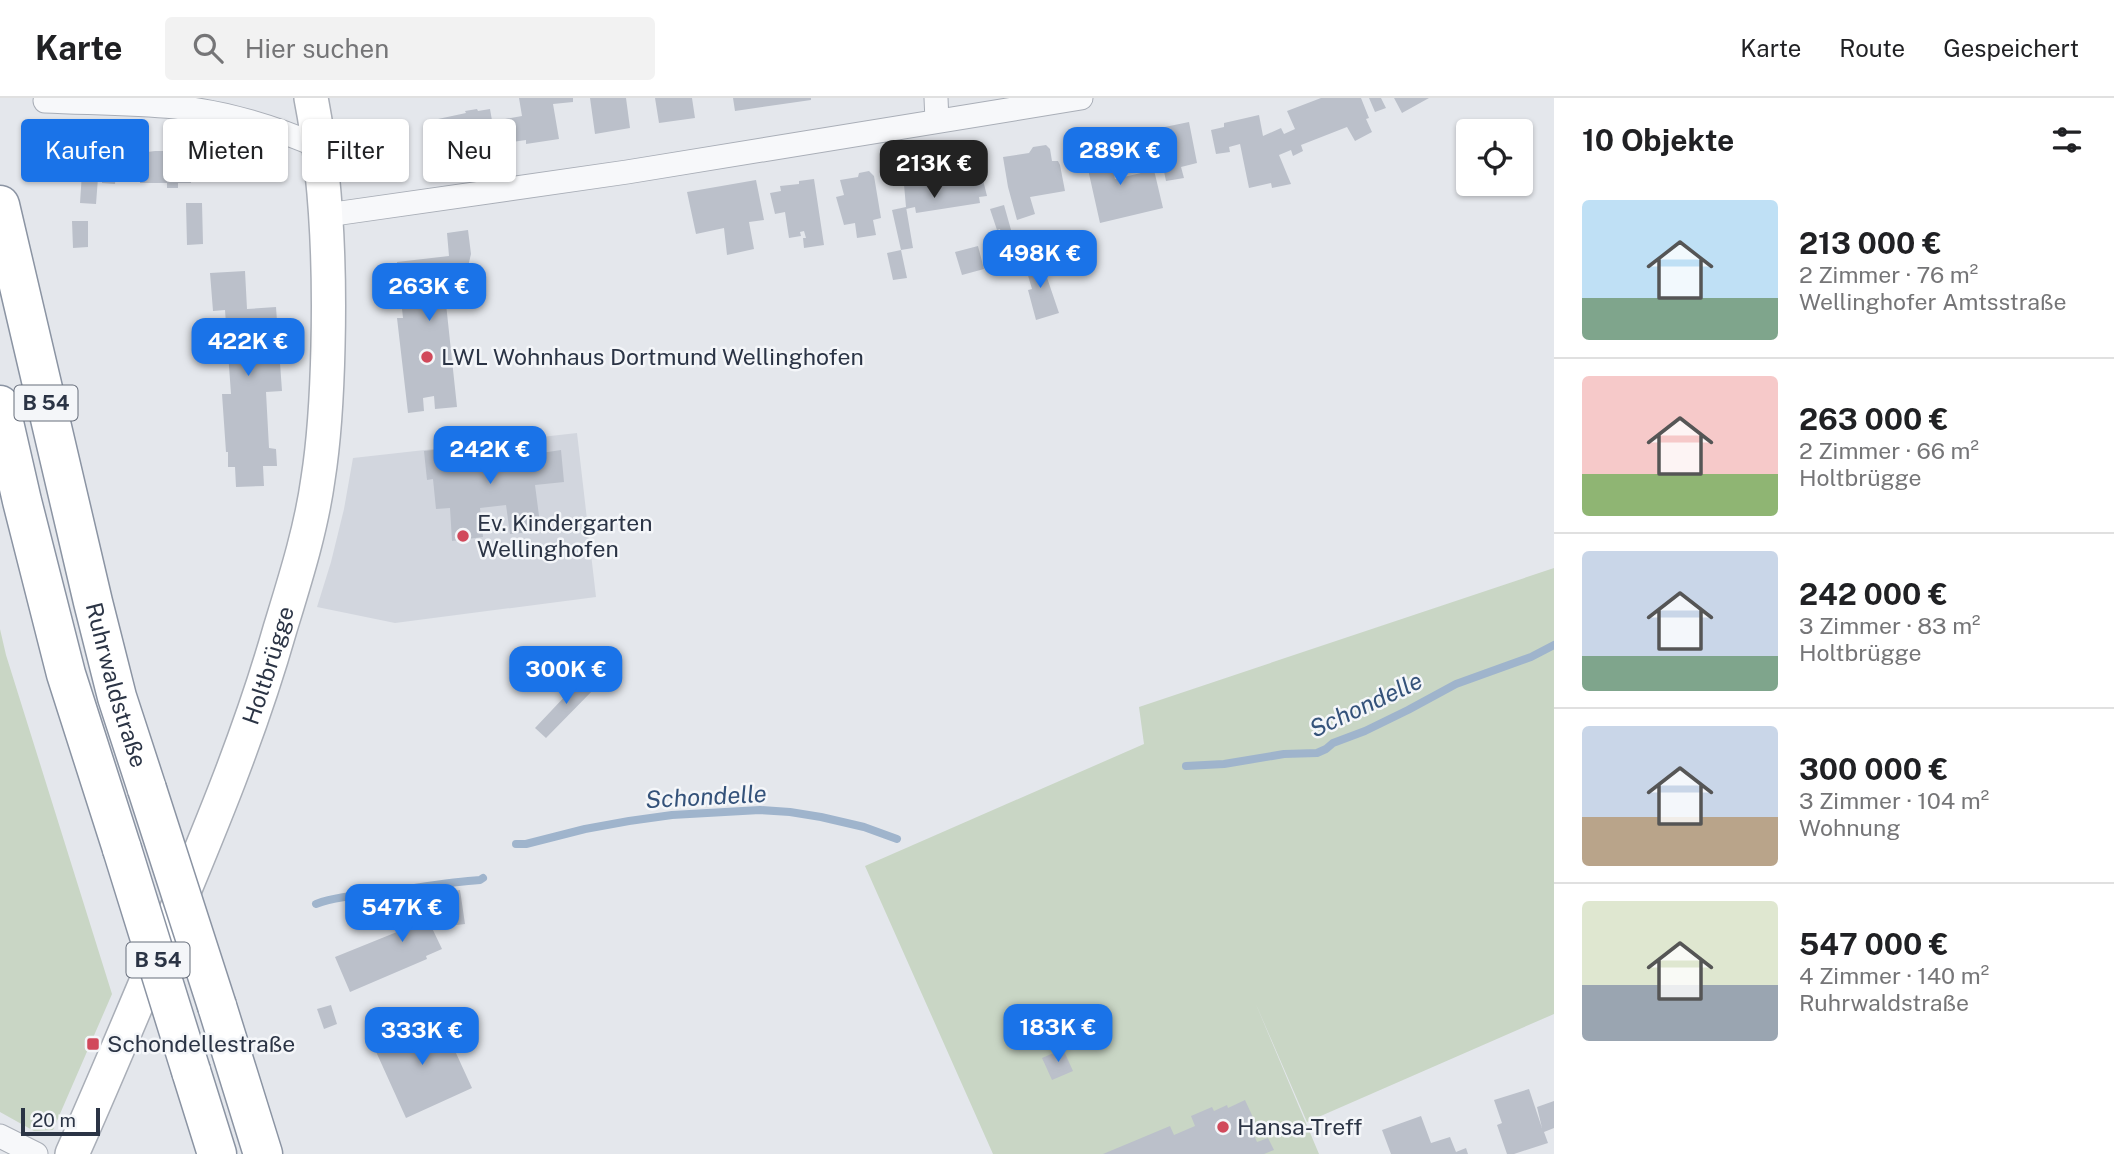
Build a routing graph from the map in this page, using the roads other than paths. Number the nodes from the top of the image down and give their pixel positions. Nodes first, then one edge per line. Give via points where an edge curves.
1 (311, 98) edge
2 (936, 98) edge
3 (1081, 98) edge
4 (45, 101) dead end
5 (315, 119) edge
6 (937, 121) junction
7 (302, 139) edge
8 (324, 182) edge
9 (0, 205) edge
10 (327, 215) junction
11 (0, 405) edge
12 (0, 1136) edge
13 (36, 1154) edge
14 (72, 1154) edge
15 (218, 1154) edge
16 (263, 1154) edge

1 - 5 main road, Holtbrügge
2 - 6 street
3 - 6 street
4 - 7 street via 175,107
6 - 10 street
8 - 10 main road, Holtbrügge
9 - 16 highway, Ruhrwaldstraße / B 54, bridge via 117,697
10 - 14 main road, Holtbrügge via 326,414 303,550 243,748
11 - 15 highway, Ruhrwaldstraße / B 54, bridge via 66,674
12 - 13 street

